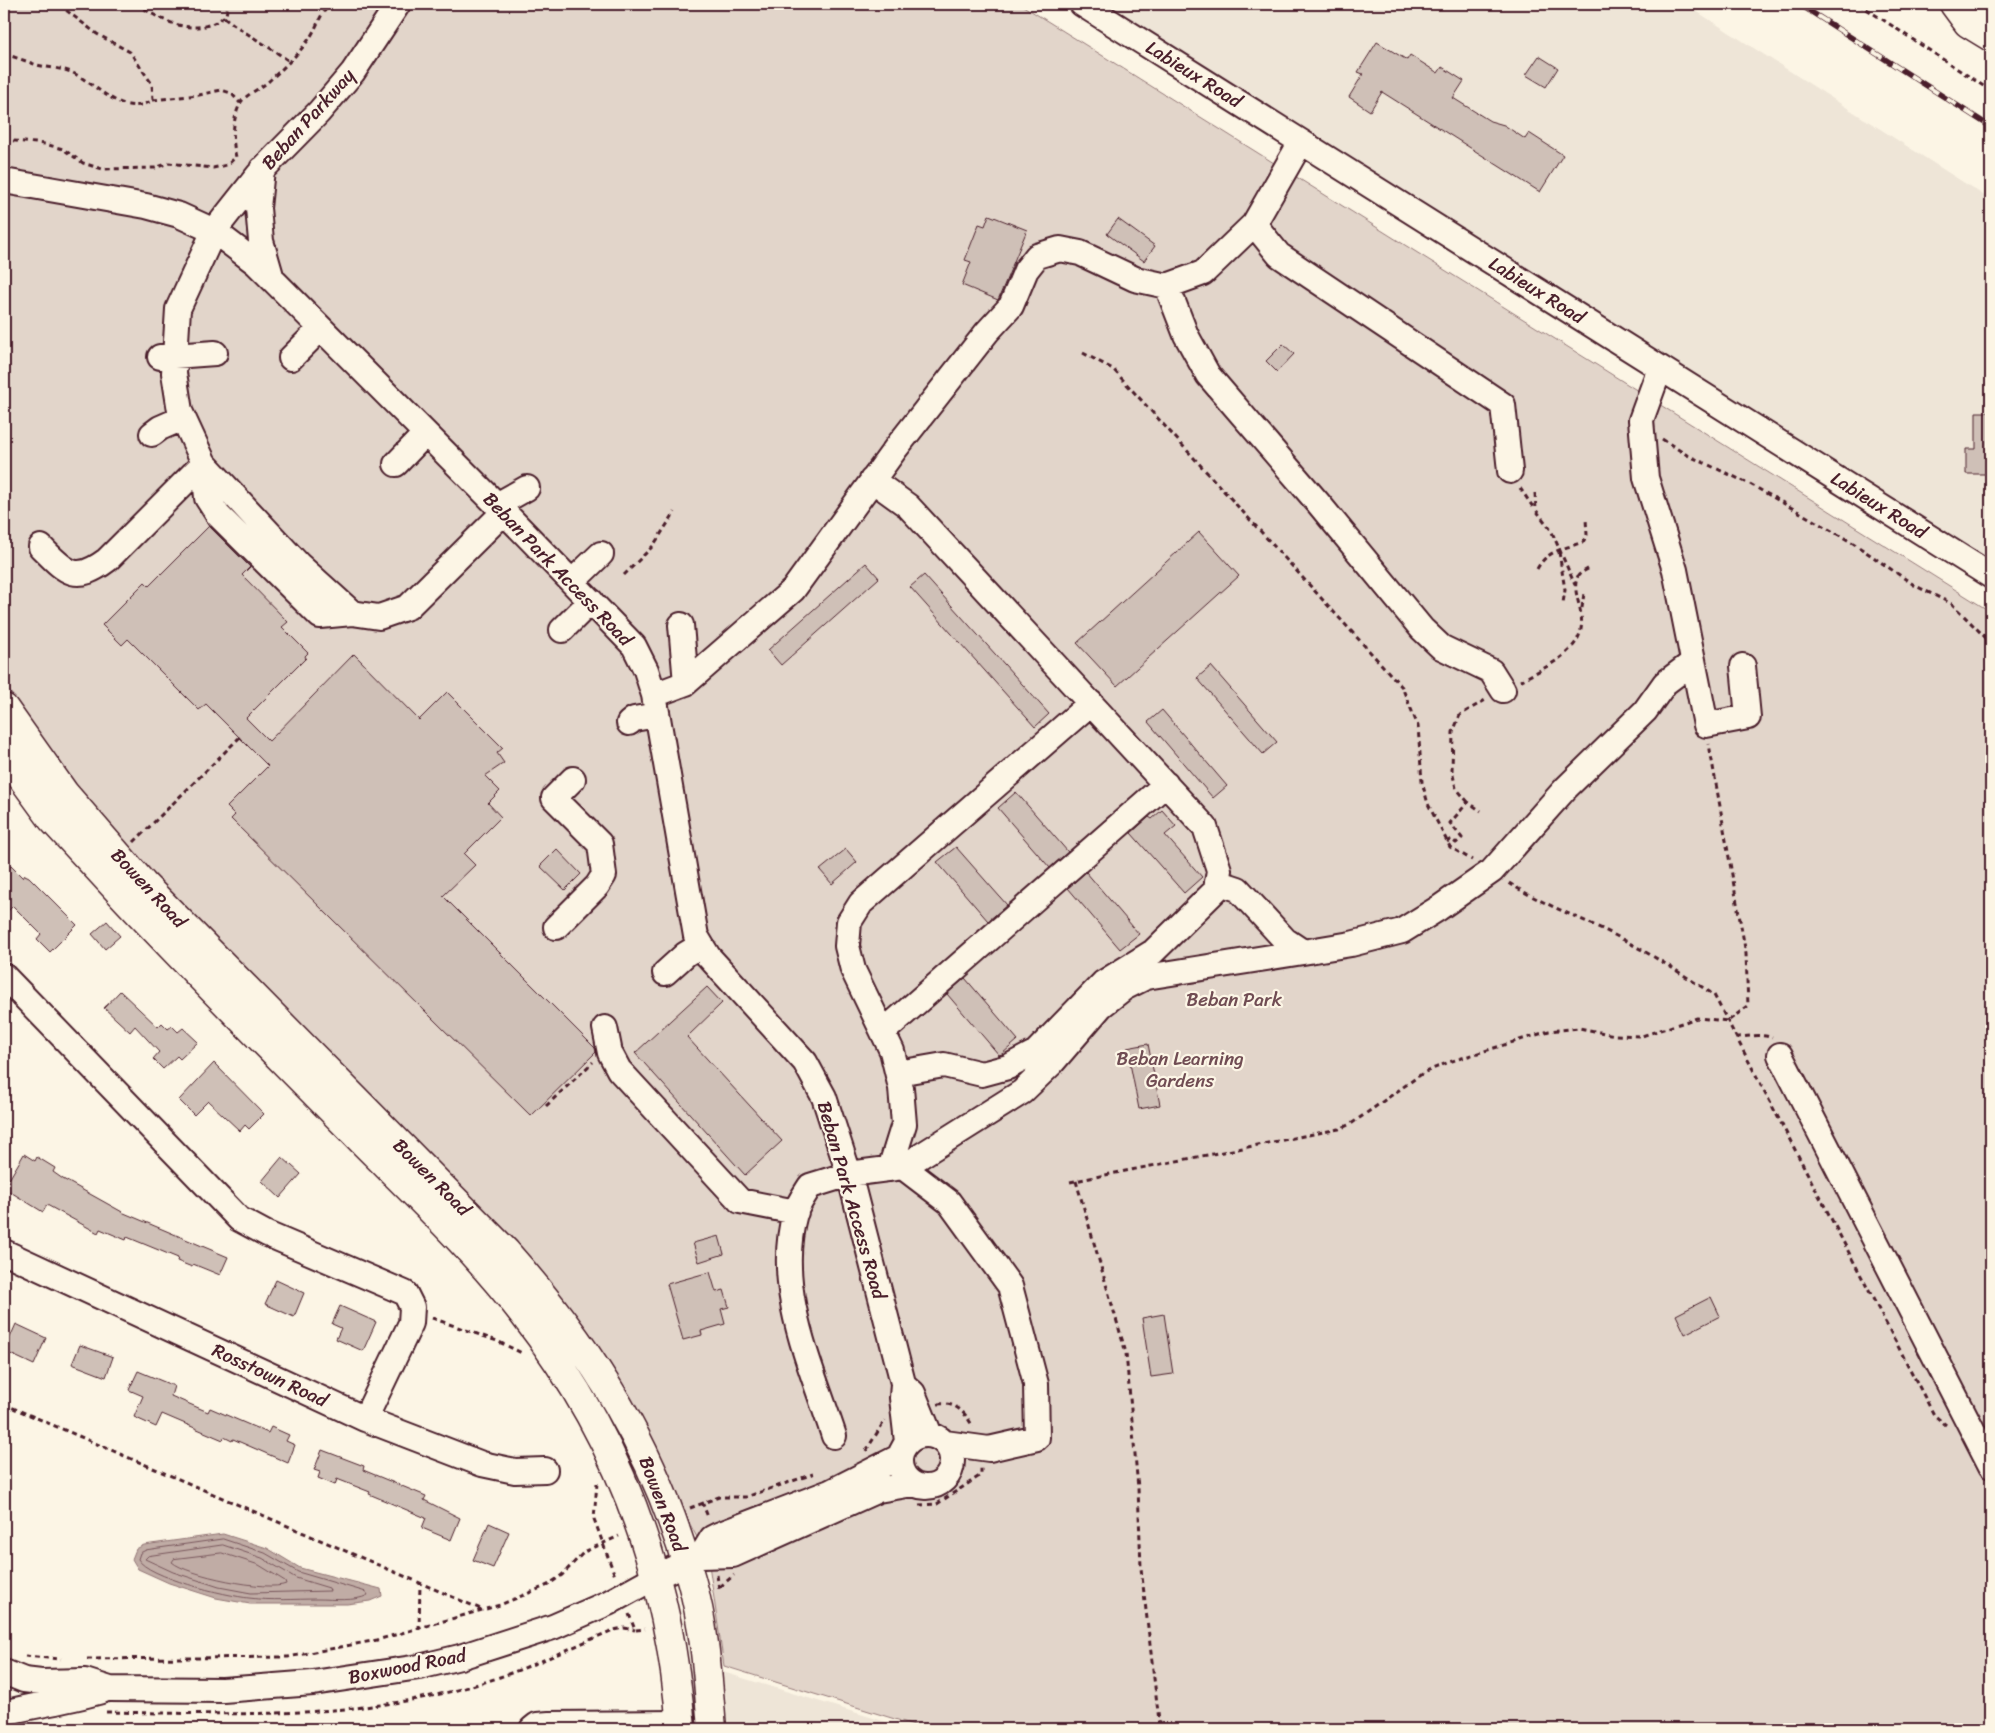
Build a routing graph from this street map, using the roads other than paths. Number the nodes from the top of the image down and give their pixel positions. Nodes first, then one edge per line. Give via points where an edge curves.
1 (398, 4) edge
2 (1082, 4) edge
3 (1954, 4) edge
4 (1980, 4) edge
5 (1991, 9) edge
6 (1991, 37) edge
7 (1301, 142) junction
8 (263, 168) junction
9 (4, 182) edge
10 (1254, 224) junction
11 (214, 231) junction
12 (273, 280) junction
13 (1167, 286) junction
14 (320, 329) junction
15 (215, 353) dead end
16 (167, 356) junction
17 (291, 358) dead end
18 (1660, 368) junction
19 (183, 418) junction
20 (152, 434) dead end
21 (425, 434) junction
22 (204, 463) junction
23 (396, 464) dead end
24 (1510, 471) road end
25 (872, 480) junction
26 (527, 488) dead end
27 (504, 512) junction
28 (41, 547) dead end
29 (601, 554) dead end
30 (1991, 576) edge
31 (572, 582) junction
32 (591, 601) junction
33 (681, 625) dead end
34 (562, 630) dead end
35 (1693, 662) junction
36 (1744, 666) dead end
37 (686, 683) junction
38 (1503, 690) dead end
39 (1091, 703) junction
40 (656, 705) junction
41 (4, 708) edge
42 (629, 723) dead end
43 (4, 753) edge
44 (573, 779) dead end
45 (1166, 784) junction
46 (1217, 882) junction
47 (556, 927) dead end
48 (701, 945) junction
49 (1303, 952) junction
50 (665, 973) dead end
51 (4, 976) edge
52 (605, 1028) dead end
53 (883, 1032) junction
54 (1780, 1055) road end
55 (898, 1073) junction
56 (897, 1168) junction
57 (849, 1174) junction
58 (796, 1212) junction
59 (4, 1252) edge
60 (903, 1383) junction
61 (365, 1419) junction
62 (834, 1436) dead end
63 (937, 1439) junction
64 (982, 1440) junction
65 (903, 1450) junction
66 (1991, 1466) edge
67 (545, 1470) dead end
68 (948, 1475) junction
69 (913, 1484) junction
70 (693, 1559) junction
71 (657, 1576) junction
72 (4, 1672) edge
73 (110, 1689) junction
74 (4, 1713) edge
75 (681, 1726) edge
76 (532, 1729) edge
77 (712, 1729) edge

1 - 8 street, Beban Parkway via 353,72 319,112
2 - 7 street, Labieux Road
3 - 6 main road via 1968,23
4 - 5 main road
7 - 10 street
7 - 18 street, Labieux Road
8 - 11 street, Beban Parkway
8 - 12 street via 258,208 261,241
9 - 11 street, Beban Park Access Road via 146,206 180,215
10 - 13 street via 1203,273
10 - 24 street via 1279,255 1503,405
11 - 12 street, Beban Park Access Road
11 - 16 street, Beban Parkway via 178,310
12 - 14 street, Beban Park Access Road
13 - 25 street via 1135,279 1080,253 1060,249 1037,256 1026,270 1011,306 987,332
13 - 38 street via 1186,335 1208,375 1422,628 1441,647 1491,671
14 - 17 street
14 - 21 street, Beban Park Access Road
15 - 16 street
16 - 19 street, Beban Parkway via 174,373
18 - 30 street, Labieux Road
18 - 35 street via 1641,420 1646,478 1675,570
19 - 20 street
19 - 22 street, Beban Parkway
21 - 23 street
21 - 27 street, Beban Park Access Road
22 - 27 street via 207,498 218,515 320,616 352,613 379,618 408,607
22 - 28 street via 91,572 78,574 68,571
25 - 37 street via 793,590
25 - 39 street via 908,506
26 - 27 street via 504,501
27 - 31 street, Beban Park Access Road
29 - 31 street
31 - 32 street, Beban Park Access Road
32 - 34 street
32 - 40 street, Beban Park Access Road via 634,646 646,670
33 - 37 street
35 - 36 street via 1706,725 1748,717
35 - 49 street via 1665,682 1645,711 1566,788 1492,871 1402,931
37 - 40 street
39 - 45 street
39 - 53 street via 861,903 849,922 847,946 853,970
40 - 42 street
40 - 48 street, Beban Park Access Road via 696,936
41 - 70 main road, Bowen Road via 65,794 143,884 506,1252 543,1294 610,1388
43 - 71 main road, Bowen Road via 52,819 131,906 434,1214 522,1311 601,1434 632,1503
44 - 47 street via 554,798 600,844 604,875
45 - 46 street via 1205,827 1220,870
45 - 53 street
46 - 49 street via 1238,889 1284,940
46 - 55 street via 1216,890 1202,906 1153,952 1103,983 1036,1052 1008,1067 982,1074 944,1065
48 - 50 street
48 - 57 street, Beban Park Access Road via 805,1062 824,1097
49 - 56 street via 1146,977 1124,988 1101,1006 1022,1092
51 - 61 street via 239,1219 266,1234 405,1293 412,1307 411,1323
52 - 58 street via 610,1053 619,1070 740,1201
53 - 55 street
54 - 66 street
55 - 56 street via 904,1124
56 - 57 street
56 - 64 street via 949,1202 1010,1286 1036,1384 1037,1438
57 - 58 street via 810,1186
57 - 60 street, Beban Park Access Road
58 - 62 street via 789,1249 793,1310
59 - 61 street, Rosstown Road
60 - 63 street, Beban Park Access Road via 913,1393
60 - 65 street, Beban Park Access Road
61 - 67 street, Rosstown Road via 482,1464 515,1471
63 - 64 street
63 - 65 street via 922,1435
63 - 68 street via 952,1457
64 - 68 street via 980,1459
65 - 69 street via 903,1475
65 - 70 street via 830,1492 718,1534
68 - 69 street via 934,1486 926,1488
69 - 70 street via 878,1490 733,1556
70 - 71 street, Boxwood Road
70 - 77 main road, Bowen Road via 692,1580 702,1632
71 - 73 street, Boxwood Road via 554,1627 460,1658 419,1667 314,1683 241,1688
71 - 75 main road, Bowen Road via 675,1661
72 - 73 street, Boxwood Road via 24,1680 85,1682
73 - 74 street, Boxwood Road
75 - 76 street via 549,1724

